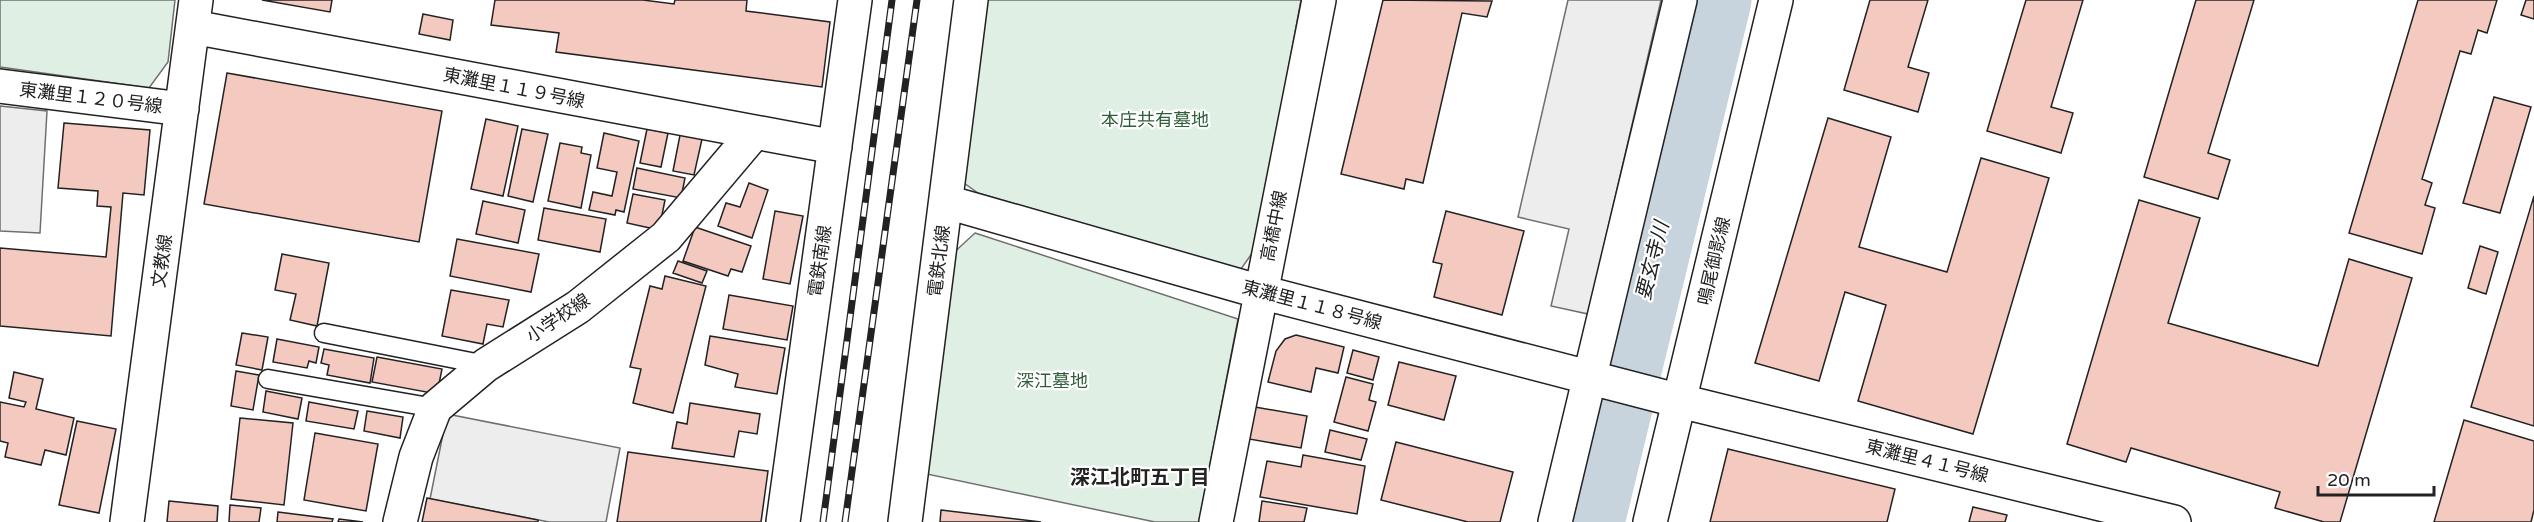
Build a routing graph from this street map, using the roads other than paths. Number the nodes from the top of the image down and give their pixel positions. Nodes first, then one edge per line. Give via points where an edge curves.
1 (855, 0) edge
2 (971, 0) edge
3 (1319, 0) edge
4 (1680, 0) edge
5 (1776, 0) edge
6 (194, 14) edge
7 (0, 86) edge
8 (182, 109) junction
9 (754, 133) junction
10 (835, 147) junction
11 (946, 202) junction
12 (1261, 292) junction
13 (324, 333) dead end
14 (486, 365) junction
15 (268, 379) dead end
16 (1595, 379) junction
17 (1680, 401) junction
18 (435, 408) junction
19 (127, 522) edge
20 (400, 522) edge
21 (783, 522) edge
22 (905, 522) edge
23 (1216, 522) edge
24 (1554, 522) edge
25 (1650, 522) edge
26 (2174, 522) edge

1 - 10 street, 電鉄南線
2 - 11 street, 電鉄北線
3 - 12 street, 高橋中線
4 - 16 street
5 - 17 street, 鳴尾御影線
6 - 8 street, 文教線
6 - 9 street, 東灘里１１９号線
7 - 8 street, 東灘里１２０号線
8 - 19 street, 文教線
9 - 10 street, 東灘里１１９号線
9 - 14 street, 小学校線 via 666,237 578,307
10 - 21 street, 電鉄南線
11 - 12 street, 東灘里１１８号線
11 - 22 street, 電鉄北線
12 - 16 street, 東灘里１１８号線
12 - 23 street, 高橋中線
13 - 14 lane
14 - 18 street, 小学校線
15 - 18 lane
16 - 17 street, 東灘里１１８号線
16 - 24 street
17 - 25 street, 鳴尾御影線
17 - 26 street, 東灘里４１号線
18 - 20 street, 小学校線 via 416,457

